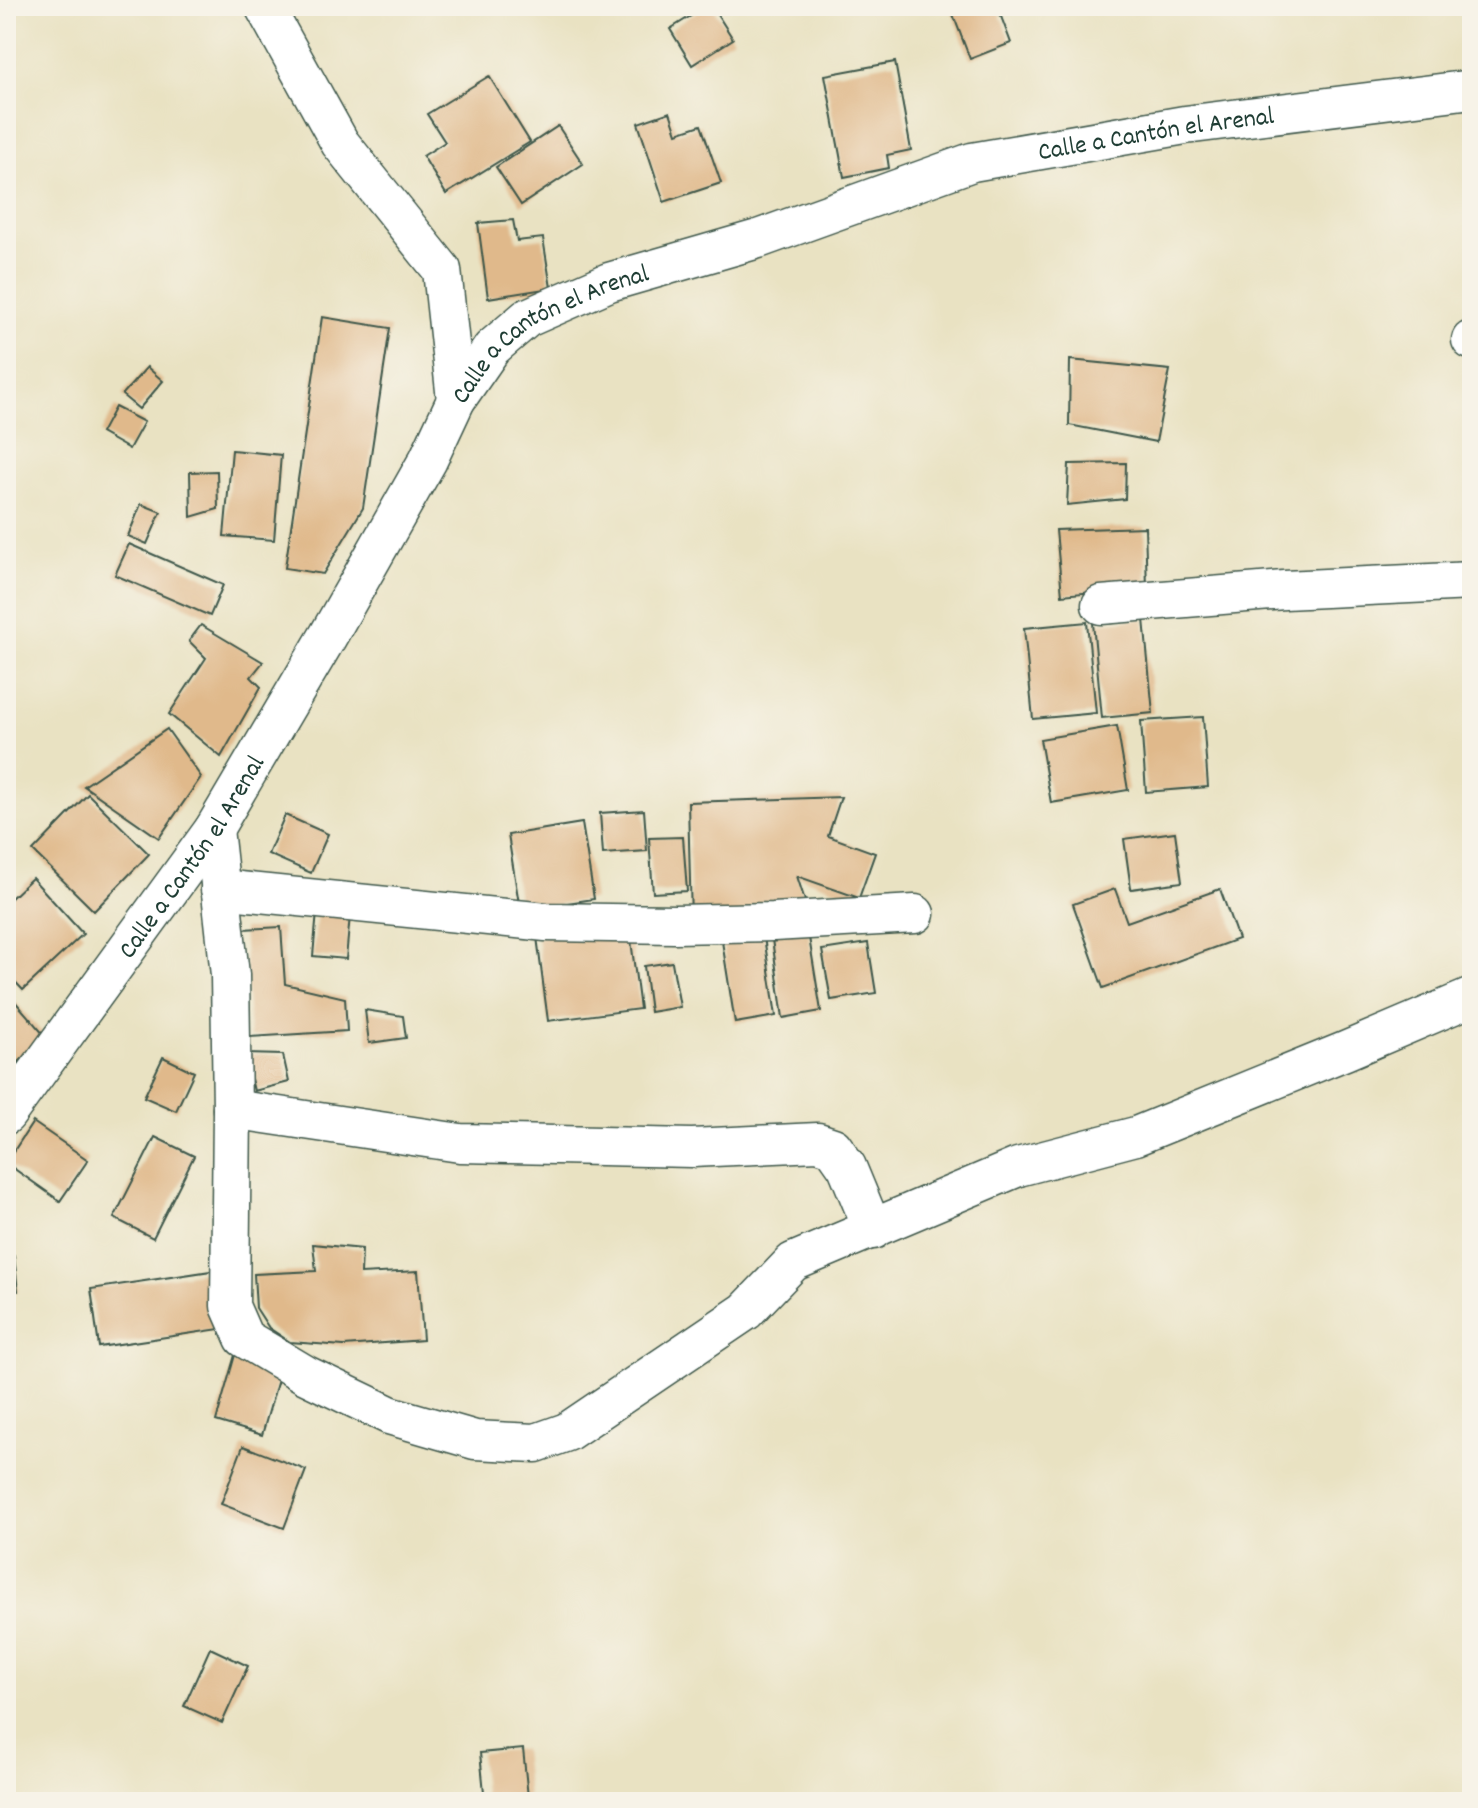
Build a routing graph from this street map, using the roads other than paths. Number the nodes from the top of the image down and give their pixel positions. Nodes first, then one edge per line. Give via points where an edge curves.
1 (264, 6) edge
2 (1472, 89) edge
3 (456, 400) junction
4 (1472, 581) edge
5 (1101, 605) dead end
6 (214, 829) junction
7 (220, 889) junction
8 (915, 914) dead end
9 (1472, 997) edge
10 (232, 1109) junction
11 (6, 1115) edge
12 (873, 1230) junction

1 - 3 street via 340,143 442,270
2 - 3 street, Calle a Cantón el Arenal via 1185,125 972,162 758,239 609,282 527,318 492,348
3 - 6 street, Calle a Cantón el Arenal via 421,474
4 - 5 street
6 - 7 street
6 - 11 street, Calle a Cantón el Arenal
7 - 8 street via 546,922 773,922
7 - 10 street via 230,975
9 - 12 street via 1136,1136 1018,1167
10 - 12 street via 460,1143 692,1148 818,1142 833,1147 847,1167
10 - 12 street via 230,1306 244,1338 389,1415 475,1440 536,1443 567,1432 746,1311 793,1262

